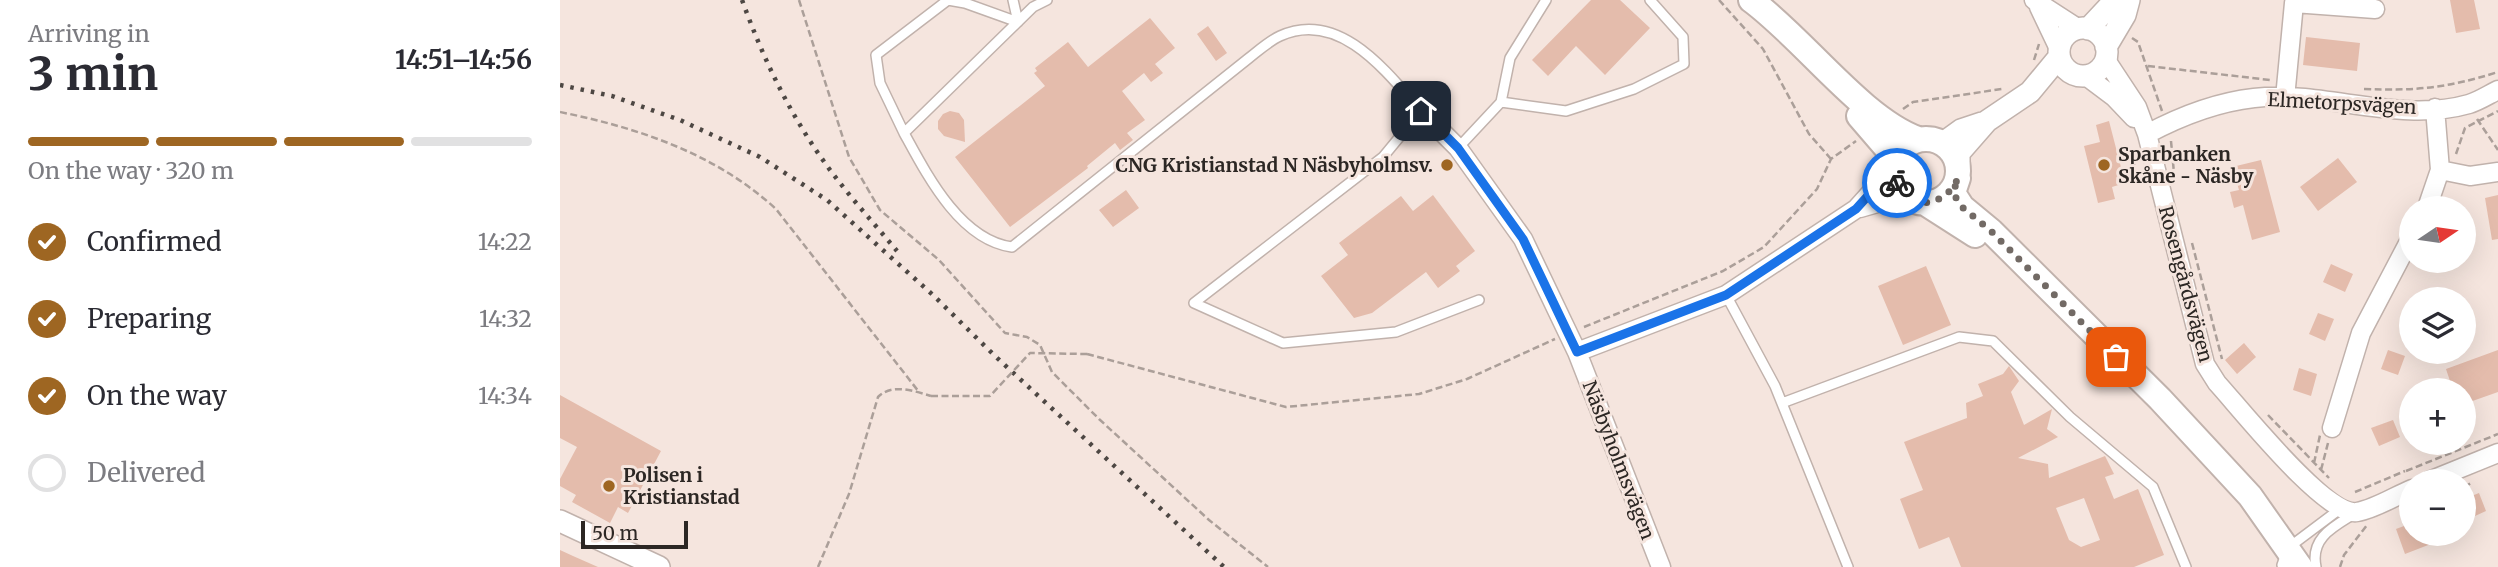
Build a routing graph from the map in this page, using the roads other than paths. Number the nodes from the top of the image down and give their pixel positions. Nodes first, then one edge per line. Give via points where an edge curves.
1 (1013, 0) edge
2 (1047, 0) edge
3 (1546, 0) edge
4 (1650, 0) edge
5 (1748, 0) edge
6 (2115, 0) edge
7 (2129, 0) edge
8 (2035, 2) edge
9 (2375, 9) dead end
10 (1018, 22) junction
11 (2083, 29) junction
12 (2057, 46) junction
13 (2106, 53) junction
14 (2082, 76) junction
15 (2020, 89) junction
16 (2286, 90) junction
17 (2498, 90) edge
18 (1501, 102) junction
19 (2435, 108) junction
20 (1421, 111) junction
21 (1987, 121) junction
22 (904, 133) junction
23 (2147, 134) junction
24 (1930, 141) junction
25 (1458, 148) junction
26 (1895, 163) junction
27 (2445, 172) junction
28 (2498, 172) edge
29 (1958, 174) junction
30 (2433, 196) edge
31 (1915, 199) junction
32 (1856, 209) junction
33 (2399, 261) edge
34 (1726, 295) junction
35 (1479, 300) dead end
36 (1577, 352) junction
37 (2116, 357) junction
38 (1782, 403) junction
39 (2332, 428) road end
40 (2498, 453) edge
41 (2459, 469) edge
42 (2399, 493) edge
43 (2351, 507) junction
44 (560, 521) edge
45 (2288, 562) edge
46 (659, 567) edge
47 (1661, 567) edge
48 (1848, 567) edge
49 (2186, 567) edge
50 (2316, 567) edge

1 - 10 lane
2 - 10 lane
3 - 18 lane via 1510,58
4 - 18 lane via 1682,37 1684,64 1634,89 1566,111
5 - 24 main road via 1772,15 1898,132
5 - 26 main road via 1868,126
6 - 11 street
7 - 13 street
8 - 11 street
8 - 12 street
9 - 16 street via 2294,3
10 - 22 lane
10 - 22 lane via 948,0 876,55 880,83
11 - 12 street
11 - 13 street via 2100,35
12 - 14 street via 2069,72
12 - 15 street
13 - 14 street via 2098,71
13 - 23 street, Rosengårdsvägen
14 - 15 street
14 - 23 street, Rosengårdsvägen via 2114,97
15 - 21 street
16 - 19 street, Elmetorpsvägen via 2398,108
16 - 23 street, Elmetorpsvägen via 2225,104
17 - 19 street, Elmetorpsvägen via 2468,104
18 - 25 lane
19 - 27 street
20 - 22 lane via 1391,76 1347,38 1314,27 1279,36 1012,247 993,244 973,230 923,167
20 - 25 street, Näsbyholmsvägen
20 - 35 lane via 1383,157 1194,303 1283,343 1396,332
21 - 24 street
21 - 29 street via 1959,153
23 - 43 street, Rosengårdsvägen via 2205,364 2316,492
24 - 26 main road via 1901,150
24 - 29 main road via 1956,159
25 - 36 street, Näsbyholmsvägen via 1523,239
26 - 31 main road via 1894,177
26 - 32 street
27 - 28 street via 2470,176
27 - 30 street
29 - 31 main road via 1946,197
29 - 37 main road via 1953,193 1962,207
31 - 32 street
31 - 37 main road via 1971,231 2042,298
32 - 34 street
33 - 39 street via 2361,333
34 - 36 street
34 - 38 lane
36 - 47 street, Näsbyholmsvägen
37 - 45 main road via 2207,450
38 - 48 lane
38 - 49 lane via 1959,337 1993,341 2070,417 2153,487
40 - 41 street
42 - 43 street
43 - 45 lane
43 - 50 lane via 2319,540
44 - 46 street

